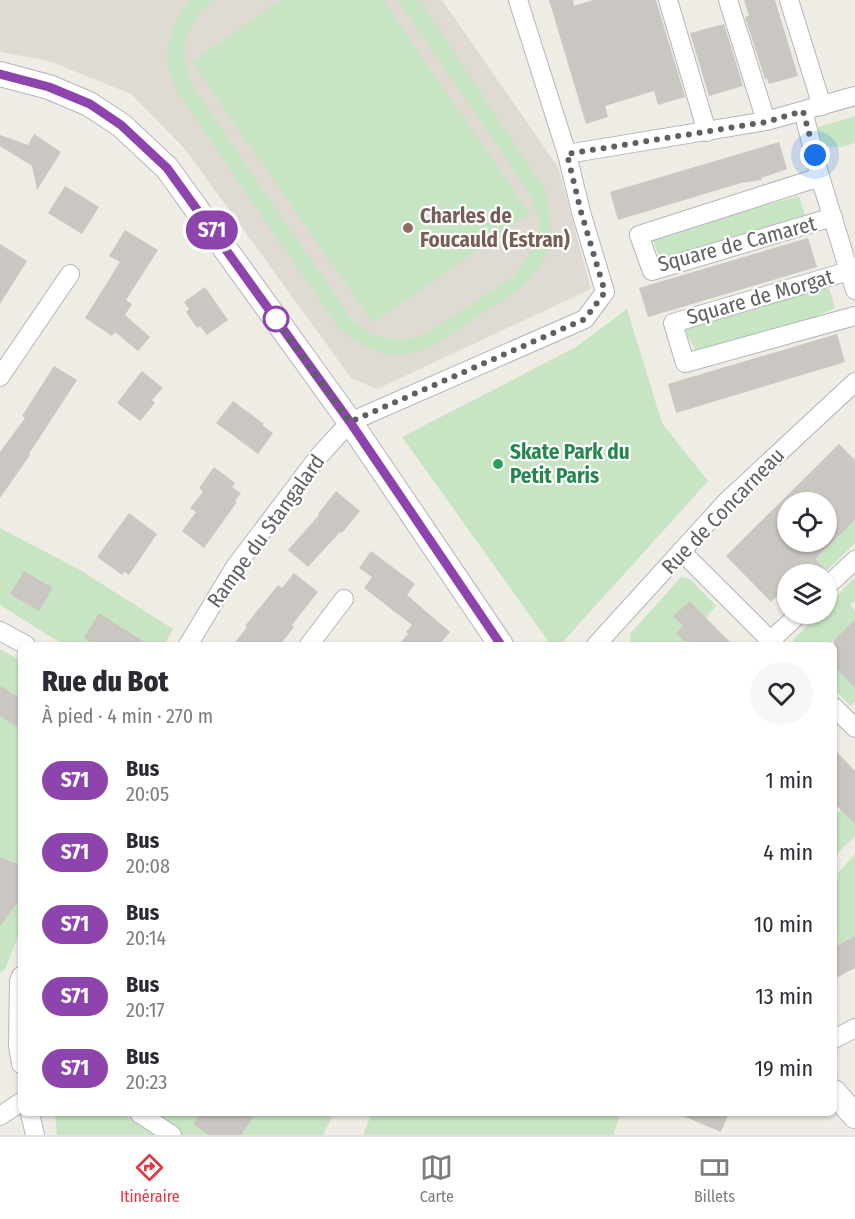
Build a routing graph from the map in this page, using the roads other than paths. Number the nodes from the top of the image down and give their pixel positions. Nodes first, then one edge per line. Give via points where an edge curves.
1 (518, 0) edge
2 (668, 0) edge
3 (728, 0) edge
4 (789, 0) edge
5 (0, 74) edge
6 (855, 96) edge
7 (822, 106) junction
8 (803, 111) junction
9 (766, 122) junction
10 (707, 132) junction
11 (567, 154) junction
12 (820, 177) junction
13 (833, 217) junction
14 (849, 271) junction
15 (70, 274) dead end
16 (855, 290) edge
17 (855, 316) edge
18 (0, 377) edge
19 (855, 382) edge
20 (350, 422) junction
21 (681, 551) junction
22 (855, 560) edge
23 (837, 577) edge
24 (344, 599) dead end
25 (790, 624) edge
26 (0, 631) edge
27 (20, 642) edge
28 (190, 642) edge
29 (311, 642) edge
30 (499, 642) edge
31 (605, 642) edge
32 (772, 642) edge
33 (774, 642) edge
34 (837, 709) edge
35 (855, 728) edge
36 (855, 1028) edge
37 (837, 1037) edge
38 (837, 1095) edge
39 (18, 1104) edge
40 (0, 1116) edge
41 (31, 1116) edge
42 (144, 1116) edge
43 (855, 1116) edge
44 (35, 1135) edge
45 (172, 1135) edge

1 - 11 street
2 - 10 street
3 - 9 street
4 - 7 street
5 - 20 street via 49,87 90,104 121,125 167,168
6 - 7 street
7 - 8 street
8 - 9 street
8 - 12 street
9 - 10 street
10 - 11 street
11 - 20 street via 605,292 585,319
12 - 13 street
12 - 13 street, Square de Camaret via 639,235 651,272
13 - 14 street
14 - 16 street
14 - 17 street, Square de Morgat via 673,323 685,363
15 - 18 street
19 - 21 street, Rue de Concarneau via 726,502
20 - 28 street, Rampe du Stangalard via 318,456 235,567
20 - 30 street
21 - 31 street, Rue de Concarneau
21 - 32 street
22 - 23 street
24 - 29 street
25 - 33 street
26 - 27 street
34 - 35 street
36 - 37 street
38 - 43 street
39 - 40 street
41 - 44 street
42 - 45 street

